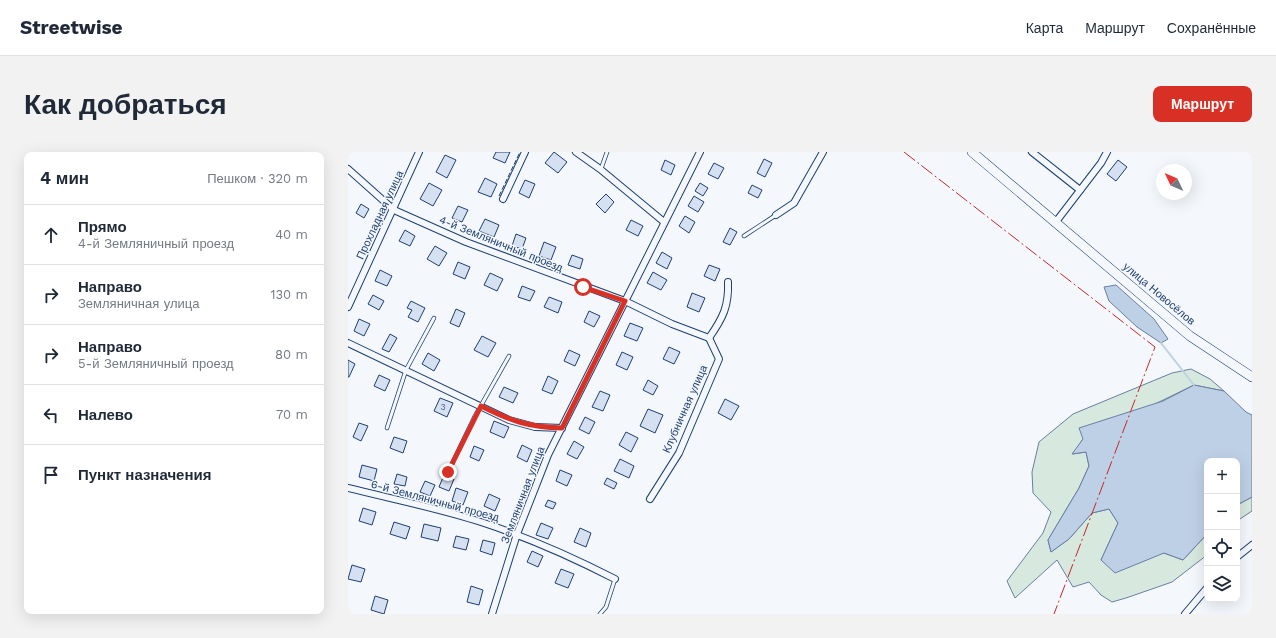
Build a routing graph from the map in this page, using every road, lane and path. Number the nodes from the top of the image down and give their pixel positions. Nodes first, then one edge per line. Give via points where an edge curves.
1 (419, 152) edge
2 (525, 152) edge
3 (576, 152) edge
4 (607, 152) edge
5 (700, 152) edge
6 (823, 152) edge
7 (972, 152) edge
8 (1032, 152) edge
9 (1106, 152) edge
10 (600, 169) junction
11 (348, 170) edge
12 (1080, 190) junction
13 (503, 199) dead end
14 (394, 210) junction
15 (776, 215) joint
16 (664, 222) junction
17 (1055, 223) junction
18 (744, 236) dead end
19 (728, 282) dead end
20 (625, 301) junction
21 (348, 307) edge
22 (434, 318) dead end
23 (709, 338) junction
24 (348, 343) edge
25 (509, 356) dead end
26 (406, 370) junction
27 (1252, 377) edge
28 (481, 406) junction
29 (387, 428) dead end
30 (562, 428) junction
31 (448, 472) dead end
32 (348, 488) edge
33 (650, 499) dead end
34 (517, 534) junction
35 (1252, 545) edge
36 (1240, 555) edge
37 (615, 579) joint
38 (1204, 591) edge
39 (492, 614) edge
40 (600, 614) edge
41 (1184, 614) edge

1 - 14 street, Прохладная улица
2 - 13 street
3 - 10 street
4 - 10 lane
5 - 16 street, Земляничная улица
6 - 15 street via 794,202
7 - 17 street, улица Новосёлов
8 - 12 street
9 - 12 street via 1101,163
10 - 16 street
11 - 14 street, 4-й Земляничный проезд
12 - 17 street
14 - 20 street, 4-й Земляничный проезд via 491,252
14 - 21 street, Прохладная улица
15 - 18 lane
16 - 20 street, Земляничная улица
17 - 27 street, улица Новосёлов via 1190,336
19 - 23 street via 729,299 720,321
20 - 23 street, 4-й Земляничный проезд via 672,324
20 - 30 street, Земляничная улица
22 - 26 lane
23 - 33 street, Клубничная улица via 719,359 679,453
24 - 26 street
25 - 28 lane
26 - 28 street
26 - 29 lane
28 - 30 street via 509,420 535,427
28 - 31 lane
30 - 34 street, Земляничная улица via 548,455
32 - 34 street, 6-й Земляничный проезд
34 - 37 street, 6-й Земляничный проезд
34 - 39 street, Земляничная улица
35 - 36 street
37 - 40 lane via 606,606
38 - 41 street

